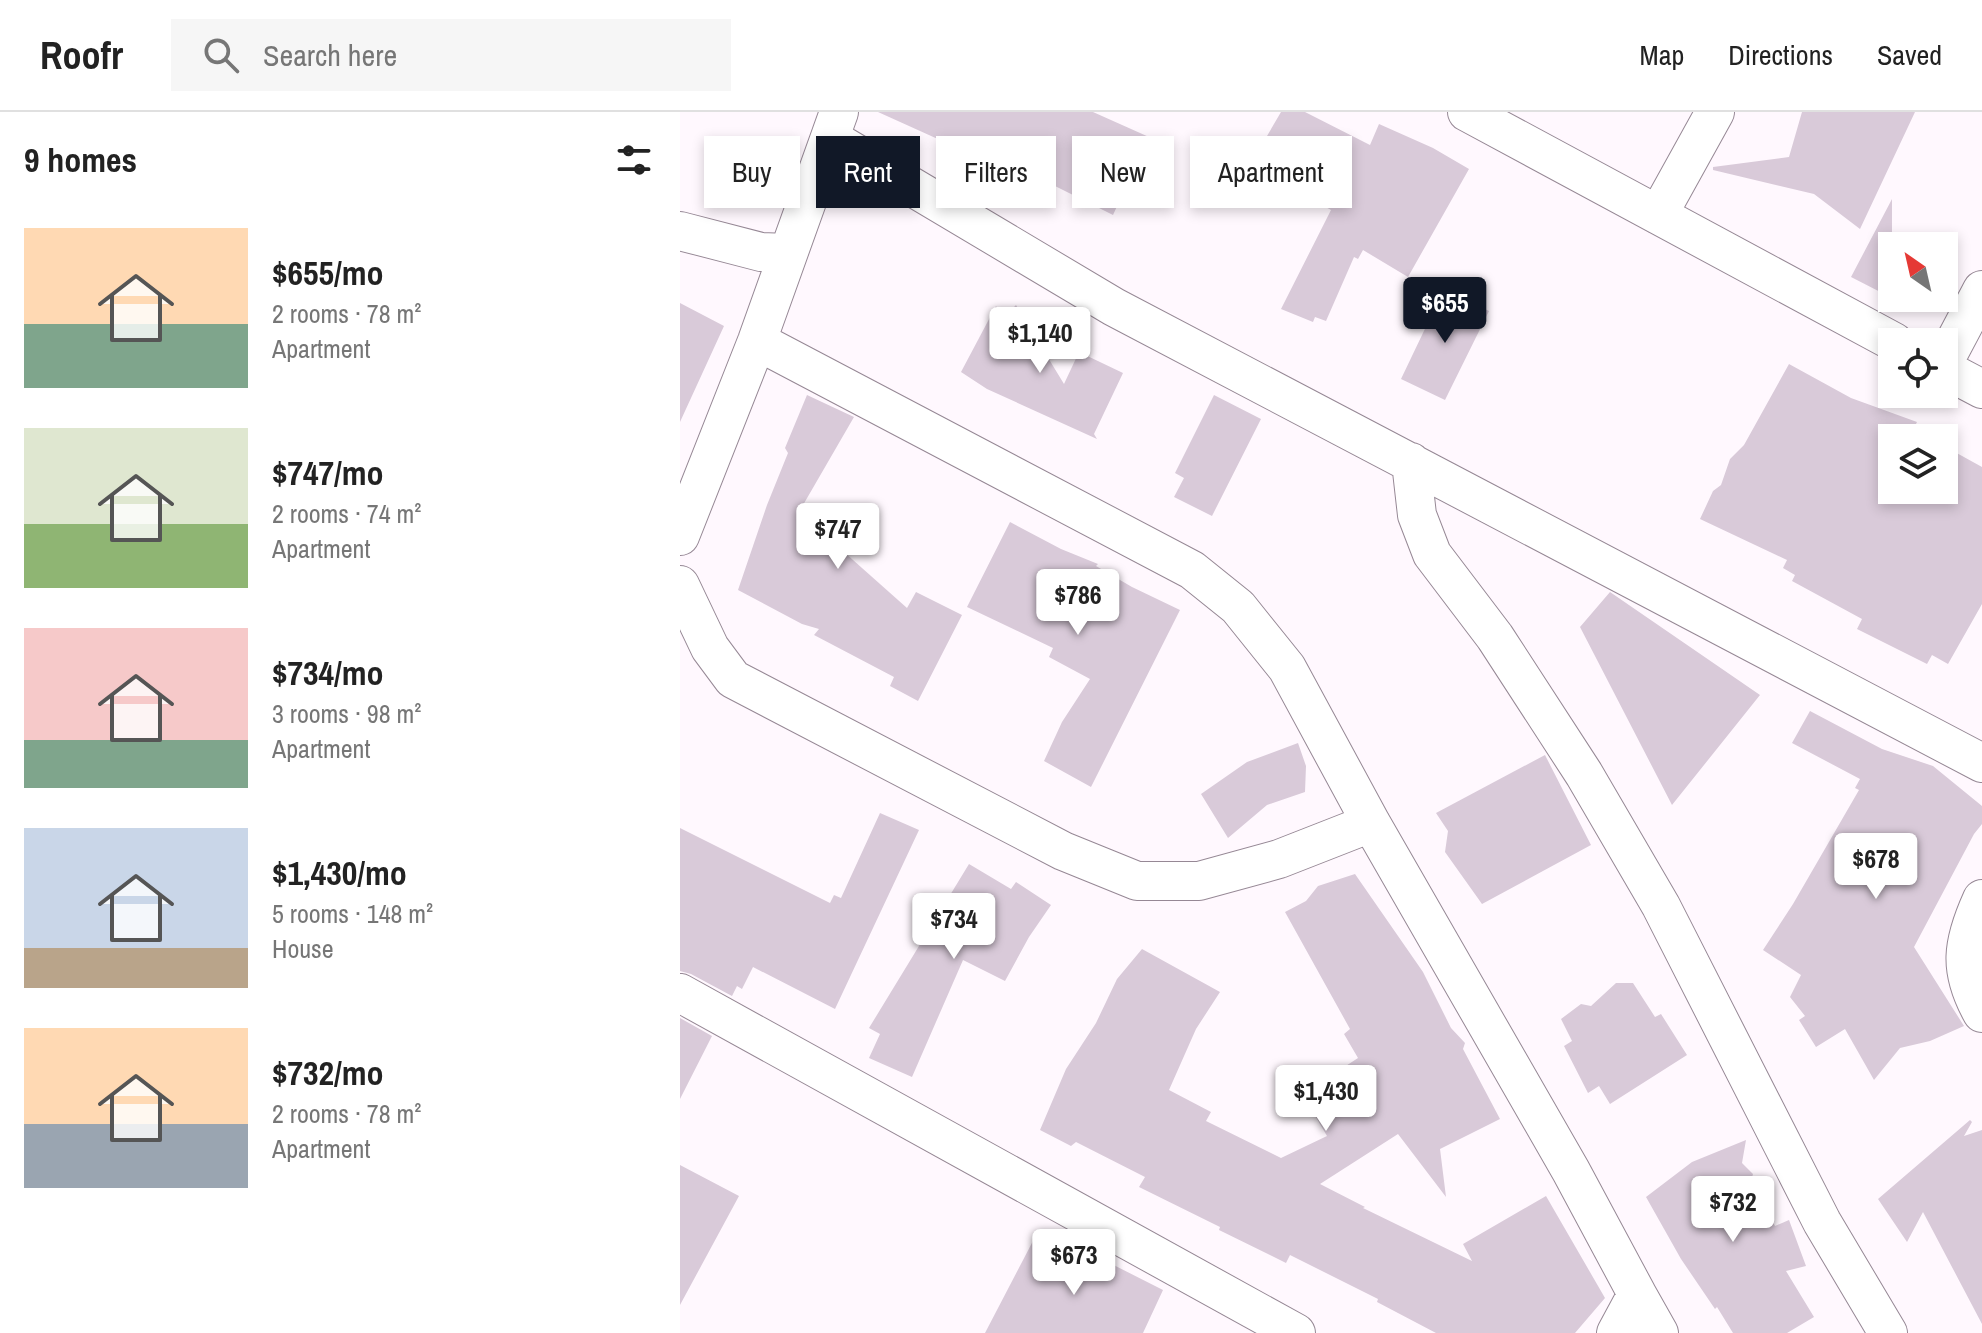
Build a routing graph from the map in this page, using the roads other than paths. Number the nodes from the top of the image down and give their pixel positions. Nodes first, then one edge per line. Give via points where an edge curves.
1 (1467, 112) edge
2 (1715, 112) edge
3 (834, 125) edge
4 (1658, 215) junction
5 (680, 231) edge
6 (788, 253) junction
7 (1982, 290) edge
8 (1878, 333) edge
9 (1958, 335) edge
10 (757, 341) junction
11 (1958, 376) edge
12 (1982, 389) edge
13 (1411, 462) junction
14 (680, 536) edge
15 (680, 585) edge
16 (1982, 763) edge
17 (1371, 823) junction
18 (1982, 899) edge
19 (680, 993) edge
20 (1982, 1013) edge
21 (1637, 1294) junction
22 (1296, 1333) edge
23 (1616, 1333) edge
24 (1659, 1333) edge
25 (1888, 1333) edge

1 - 4 street
2 - 4 street
3 - 6 street
3 - 13 street via 1114,307
4 - 8 street
5 - 6 street via 761,252
6 - 10 street
7 - 9 street
10 - 14 street
10 - 17 street via 1192,570 1238,607 1287,668
11 - 12 street
13 - 16 street
13 - 25 street via 1417,515 1432,554 1495,637 1584,774 1661,906 1822,1222
15 - 17 street via 710,648 733,679 1063,851 1137,881 1199,881 1279,859
17 - 21 street
18 - 20 street via 1964,959
19 - 22 street
21 - 23 street
21 - 24 street

